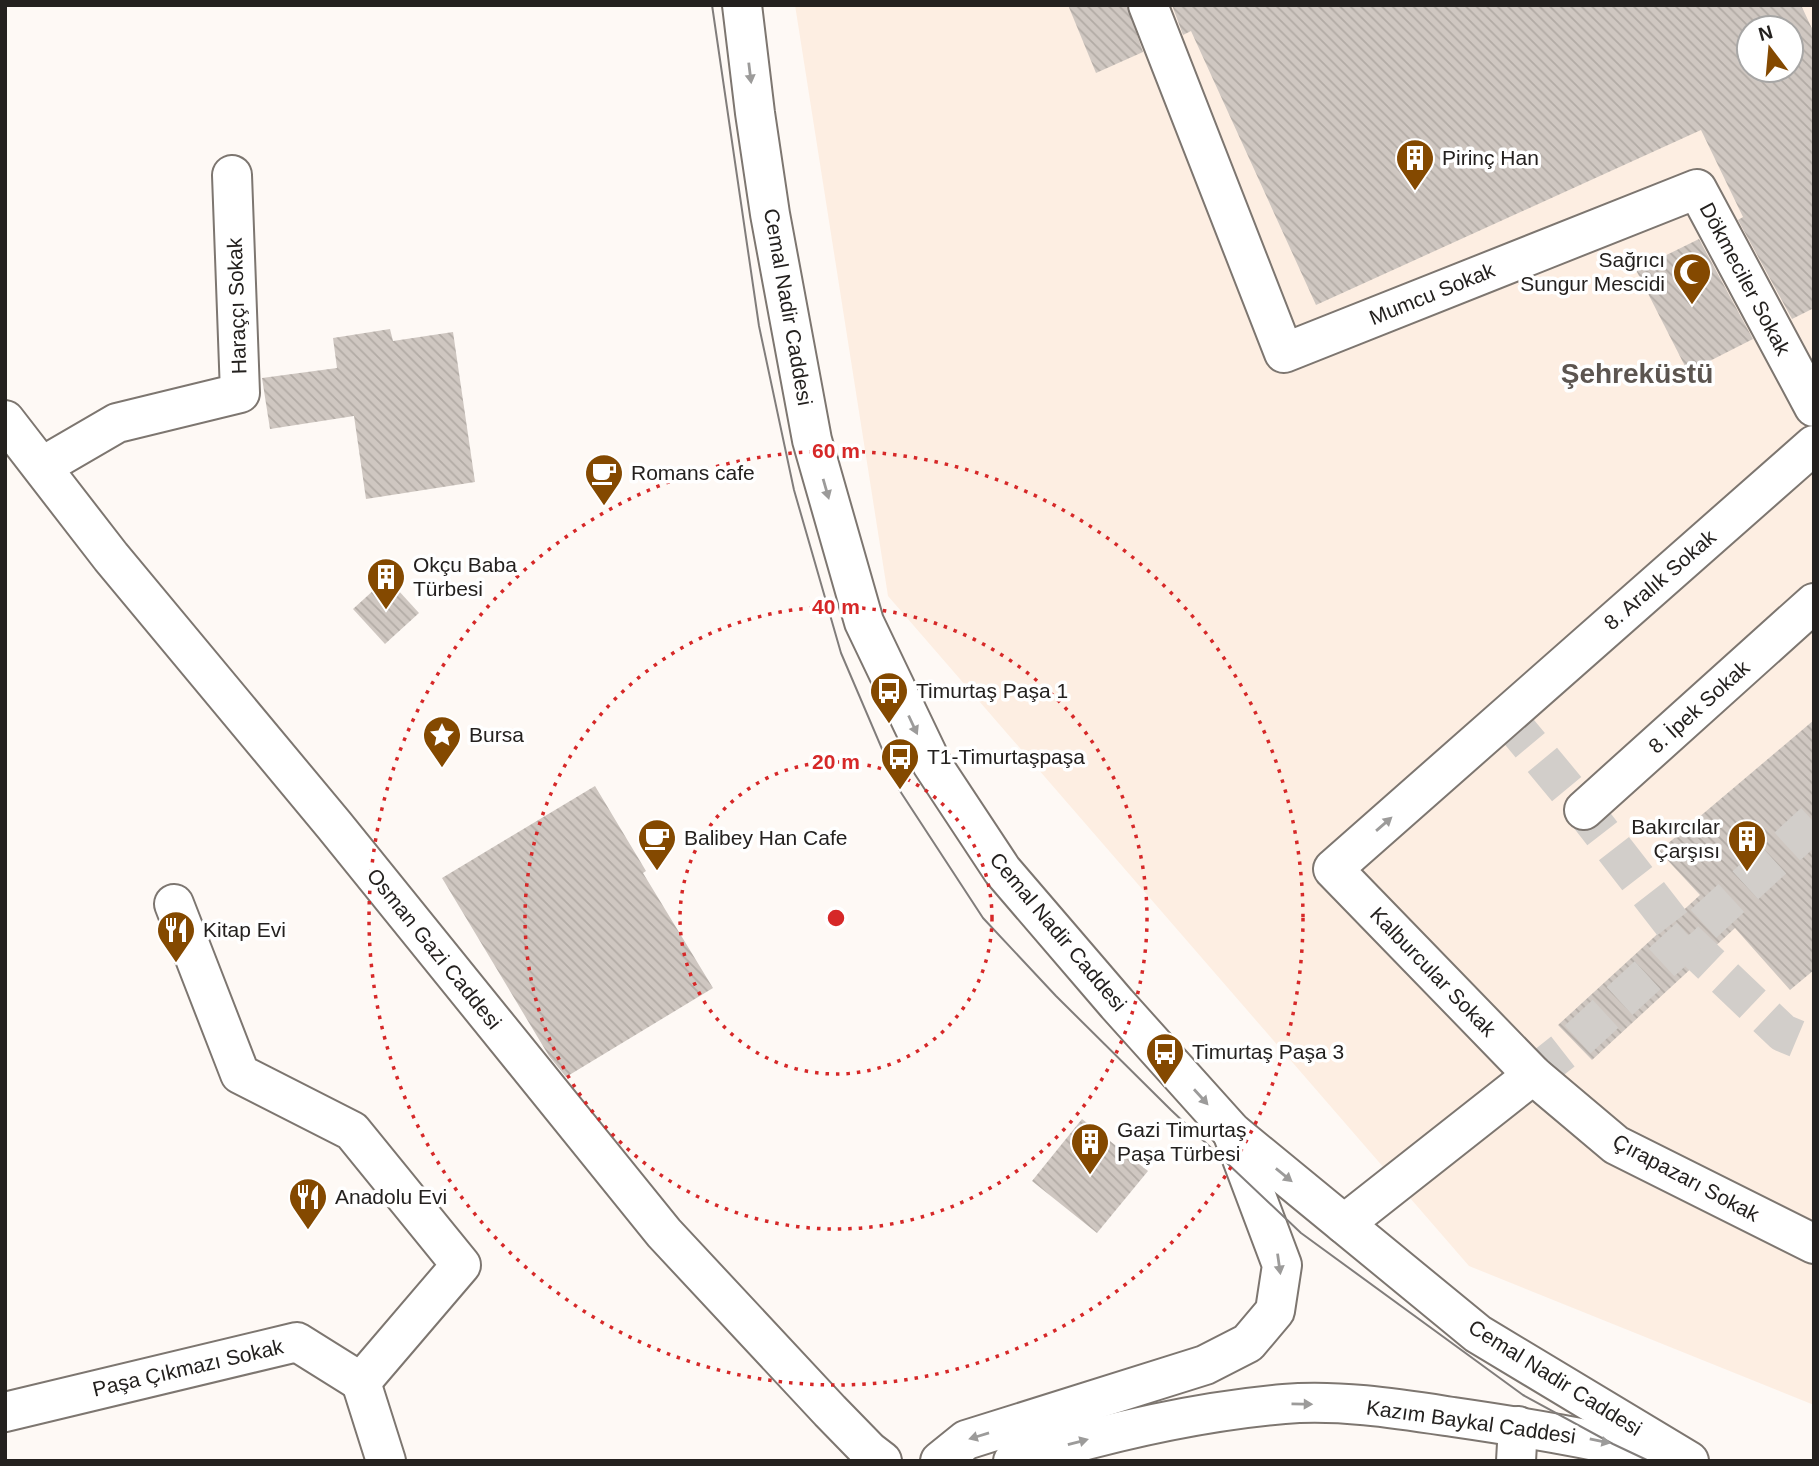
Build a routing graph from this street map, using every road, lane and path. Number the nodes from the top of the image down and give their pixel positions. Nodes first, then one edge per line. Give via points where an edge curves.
1 (742, 5) edge
2 (1148, 5) edge
3 (232, 175) dead end
4 (1696, 189) joint
5 (1814, 407) edge
6 (5, 420) edge
7 (1814, 445) edge
8 (43, 466) junction
9 (1814, 603) edge
10 (1584, 810) dead end
11 (1333, 869) joint
12 (174, 904) dead end
13 (1533, 1075) junction
14 (1232, 1132) junction
15 (1344, 1224) junction
16 (1814, 1244) edge
17 (361, 1382) junction
18 (5, 1412) edge
19 (1517, 1444) edge
20 (386, 1461) edge
21 (882, 1461) edge
22 (940, 1461) edge
23 (1013, 1461) edge
24 (1682, 1461) edge
25 (1689, 1461) edge

1 -> 14 street, Cemal Nadir Caddesi via 771,214 812,440 864,622 932,764 1002,870
2 - 4 street, Mumcu Sokak via 1284,353
3 - 8 street, Haraççı Sokak via 240,393 117,423
4 - 5 street, Dökmeciler Sokak
6 - 8 street, Osman Gazi Caddesi
11 -> 7 street, 8. Aralık Sokak
8 - 21 street, Osman Gazi Caddesi via 111,556 664,1233
9 - 10 street, 8. İpek Sokak
11 - 13 street, Kalburcular Sokak
12 - 17 street via 240,1074 352,1131 461,1265
13 - 15 street
13 - 16 street, Çırapazarı Sokak via 1616,1145
14 -> 15 street, Cemal Nadir Caddesi
14 -> 22 street via 1282,1265 1275,1311 1248,1343 1205,1365 966,1440
15 - 25 street, Cemal Nadir Caddesi via 1478,1334
17 - 18 street, Paşa Çıkmazı Sokak via 297,1342
17 - 20 street
23 -> 19 street, Kazım Baykal Caddesi via 1192,1417 1286,1404 1380,1406
19 -> 24 street, Kazım Baykal Caddesi via 1613,1444

